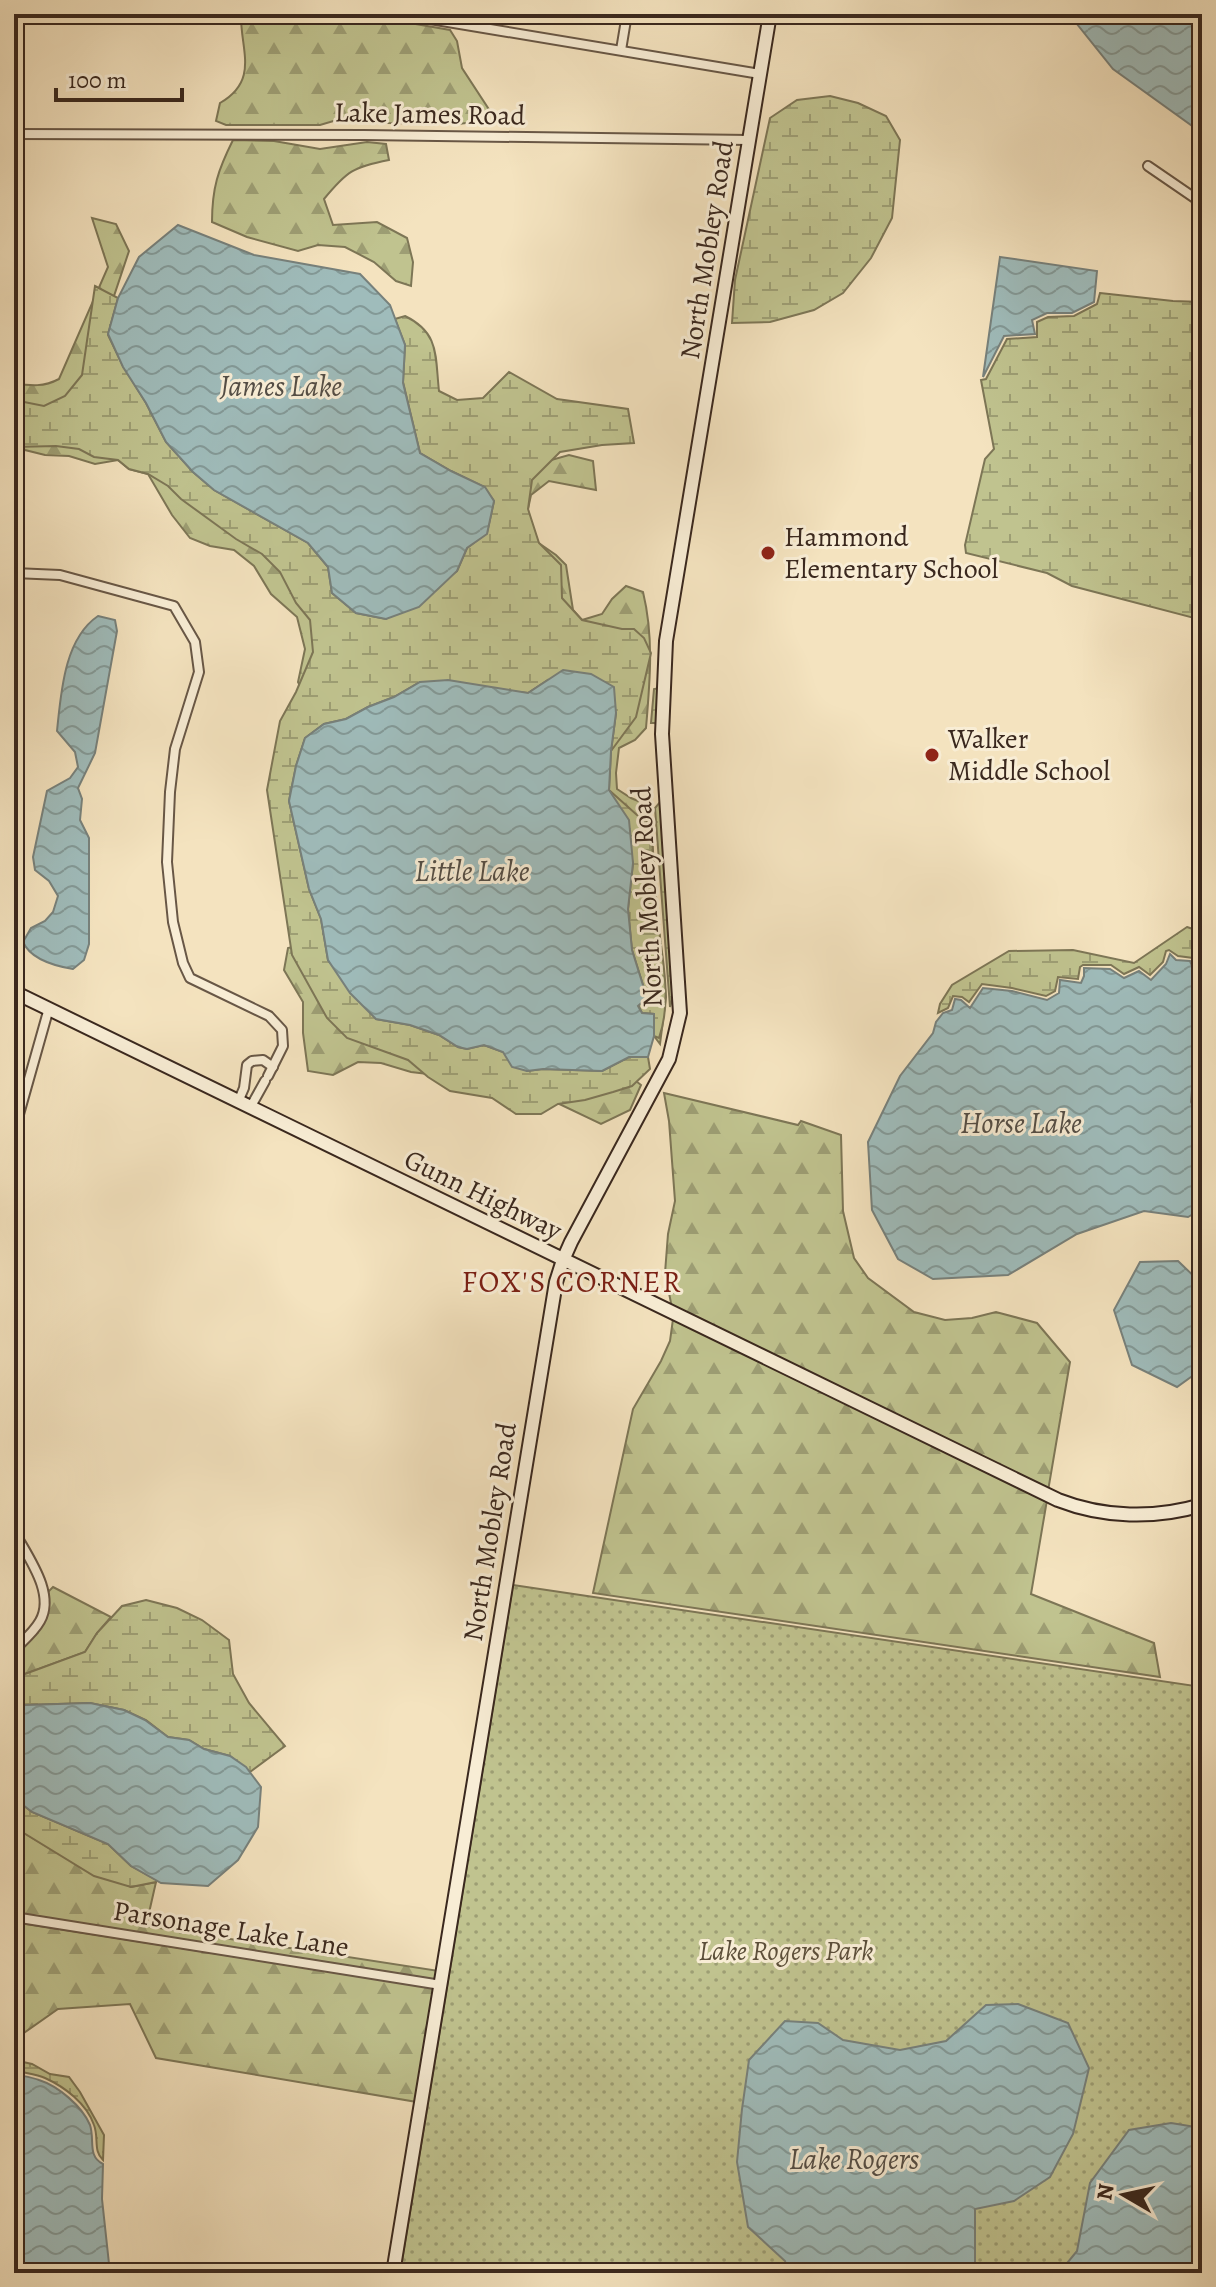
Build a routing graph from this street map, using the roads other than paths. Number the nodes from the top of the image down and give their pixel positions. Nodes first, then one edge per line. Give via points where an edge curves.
1 (400, 14) edge
2 (627, 14) edge
3 (770, 14) edge
4 (621, 50) junction
5 (760, 74) junction
6 (14, 134) edge
7 (749, 140) junction
8 (1148, 166) dead end
9 (1202, 203) edge
10 (14, 573) edge
11 (14, 992) edge
12 (49, 1008) junction
13 (269, 1075) junction
14 (238, 1102) junction
15 (250, 1108) junction
16 (14, 1132) edge
17 (563, 1260) junction
18 (1202, 1505) edge
19 (14, 1531) edge
20 (14, 1650) edge
21 (14, 1917) edge
22 (441, 1985) junction
23 (393, 2273) edge

1 - 4 street
2 - 4 street
3 - 5 street, North Mobley Road
4 - 5 street
5 - 7 street, North Mobley Road
6 - 7 street, Lake James Road
7 - 17 street, North Mobley Road via 666,641 662,734 680,1013 669,1059
8 - 9 street
10 - 13 street via 60,575 174,606 195,642 199,672 175,749 170,792 167,862 173,922 190,978 269,1016 282,1030 283,1046
11 - 12 street, Gunn Highway
12 - 14 street, Gunn Highway
12 - 16 street
13 - 14 street via 263,1060 247,1065
13 - 15 street
14 - 15 street, Gunn Highway
15 - 17 street, Gunn Highway
17 - 18 street, Gunn Highway via 1066,1503 1128,1515
17 - 22 street, North Mobley Road
19 - 20 street via 45,1598 43,1617
21 - 22 street, Parsonage Lake Lane
22 - 23 street, North Mobley Road

